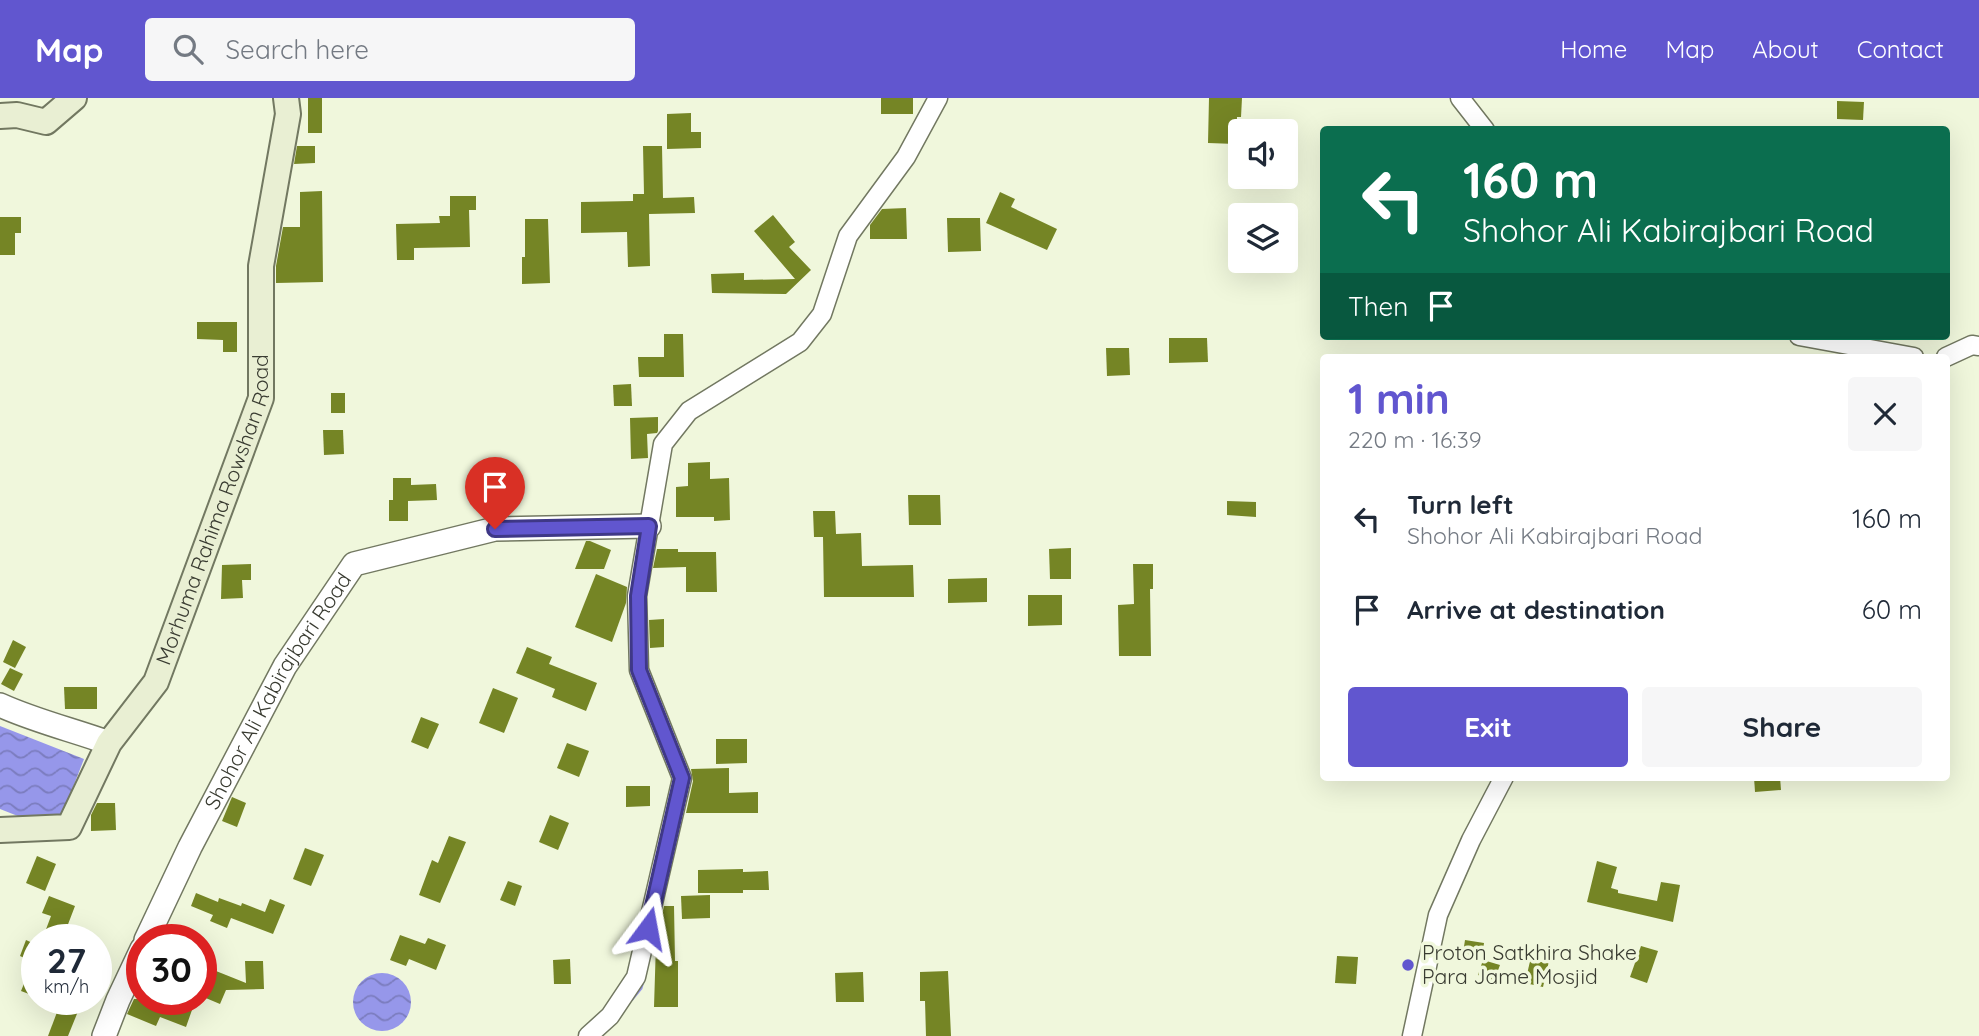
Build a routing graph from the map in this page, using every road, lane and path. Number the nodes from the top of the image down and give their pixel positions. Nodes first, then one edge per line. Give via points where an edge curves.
1 (74, 98) edge
2 (286, 98) edge
3 (938, 98) edge
4 (1461, 98) edge
5 (0, 116) edge
6 (1482, 126) edge
7 (1821, 340) edge
8 (1979, 346) edge
9 (1898, 354) edge
10 (1950, 355) edge
11 (649, 526) junction
12 (0, 705) edge
13 (109, 743) junction
14 (1502, 781) edge
15 (0, 830) edge
16 (154, 924) edge
17 (126, 983) edge
18 (104, 1036) edge
19 (588, 1036) edge
20 (1412, 1036) edge

1 - 5 main road via 46,122
2 - 13 main road, Morhuma Rahima Rowshan Road via 288,114 261,266 261,398 156,682
3 - 11 street via 906,158 848,236 815,324 800,342 689,411 663,444
4 - 6 street
7 - 9 street
8 - 10 street
11 - 16 street, Shohor Ali Kabirajbari Road via 495,529 354,564 285,666
11 - 19 street via 638,596 639,670 682,778 636,977 610,1016
12 - 13 street
13 - 15 main road, Morhuma Rahima Rowshan Road via 69,827
14 - 20 street via 1438,915
17 - 18 street

